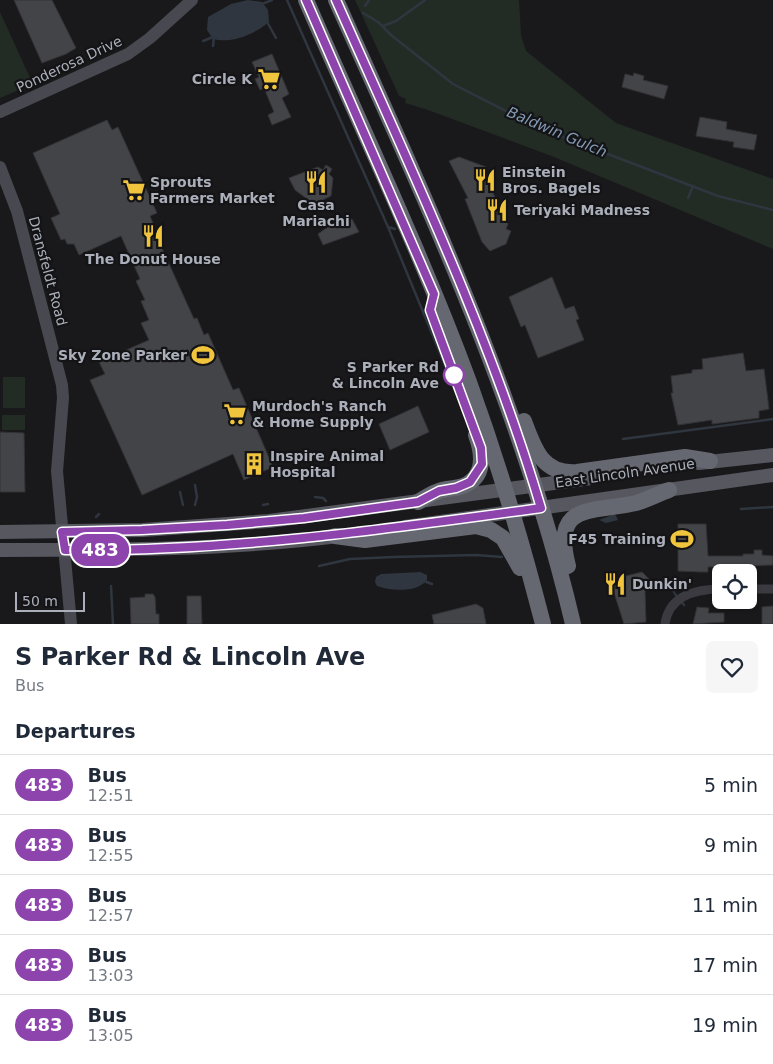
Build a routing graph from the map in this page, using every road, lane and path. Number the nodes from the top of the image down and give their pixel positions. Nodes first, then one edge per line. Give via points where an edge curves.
1 (192, 0) edge
2 (306, 0) edge
3 (336, 0) edge
4 (0, 112) edge
5 (0, 167) edge
6 (434, 294) junction
7 (502, 390) junction
8 (773, 455) edge
9 (710, 461) junction
10 (773, 475) edge
11 (534, 486) junction
12 (506, 489) junction
13 (669, 490) junction
14 (418, 502) junction
15 (541, 508) junction
16 (512, 512) junction
17 (0, 532) edge
18 (62, 532) junction
19 (335, 536) junction
20 (0, 550) edge
21 (65, 550) junction
22 (531, 577) junction
23 (712, 589) edge
24 (757, 589) edge
25 (773, 589) edge
26 (71, 624) edge
27 (543, 624) edge
28 (573, 624) edge
29 (583, 624) edge
30 (665, 624) edge

1 - 4 street, Ponderosa Drive via 128,54
2 - 6 highway
3 - 7 highway via 457,274
5 - 18 street, Dransfeldt Road via 17,211 61,380 63,402 57,467
6 - 12 highway
6 - 14 highway via 430,310 483,460 477,474 466,485 439,491
7 - 9 highway via 517,401 539,457 558,471 577,472 685,457
7 - 11 highway
8 - 9 main road, East Lincoln Avenue
9 - 11 main road, East Lincoln Avenue
10 - 13 main road, East Lincoln Avenue
11 - 12 main road, East Lincoln Avenue
11 - 15 highway
12 - 14 main road, East Lincoln Avenue
12 - 16 highway
13 - 15 main road, East Lincoln Avenue
13 - 29 highway via 636,503 584,511 567,526 564,548
14 - 18 main road, East Lincoln Avenue via 227,525
15 - 16 main road, East Lincoln Avenue
15 - 28 highway
16 - 19 main road, East Lincoln Avenue
16 - 22 highway
17 - 18 main road, East Lincoln Avenue
18 - 21 street, Dransfeldt Road
19 - 21 main road, East Lincoln Avenue via 212,547
19 - 22 highway via 365,540 480,527 503,538 511,548 517,566
20 - 21 main road, East Lincoln Avenue
21 - 26 street, Dransfeldt Road
22 - 27 highway
23 - 30 street via 696,590 679,600 670,610
24 - 25 street

